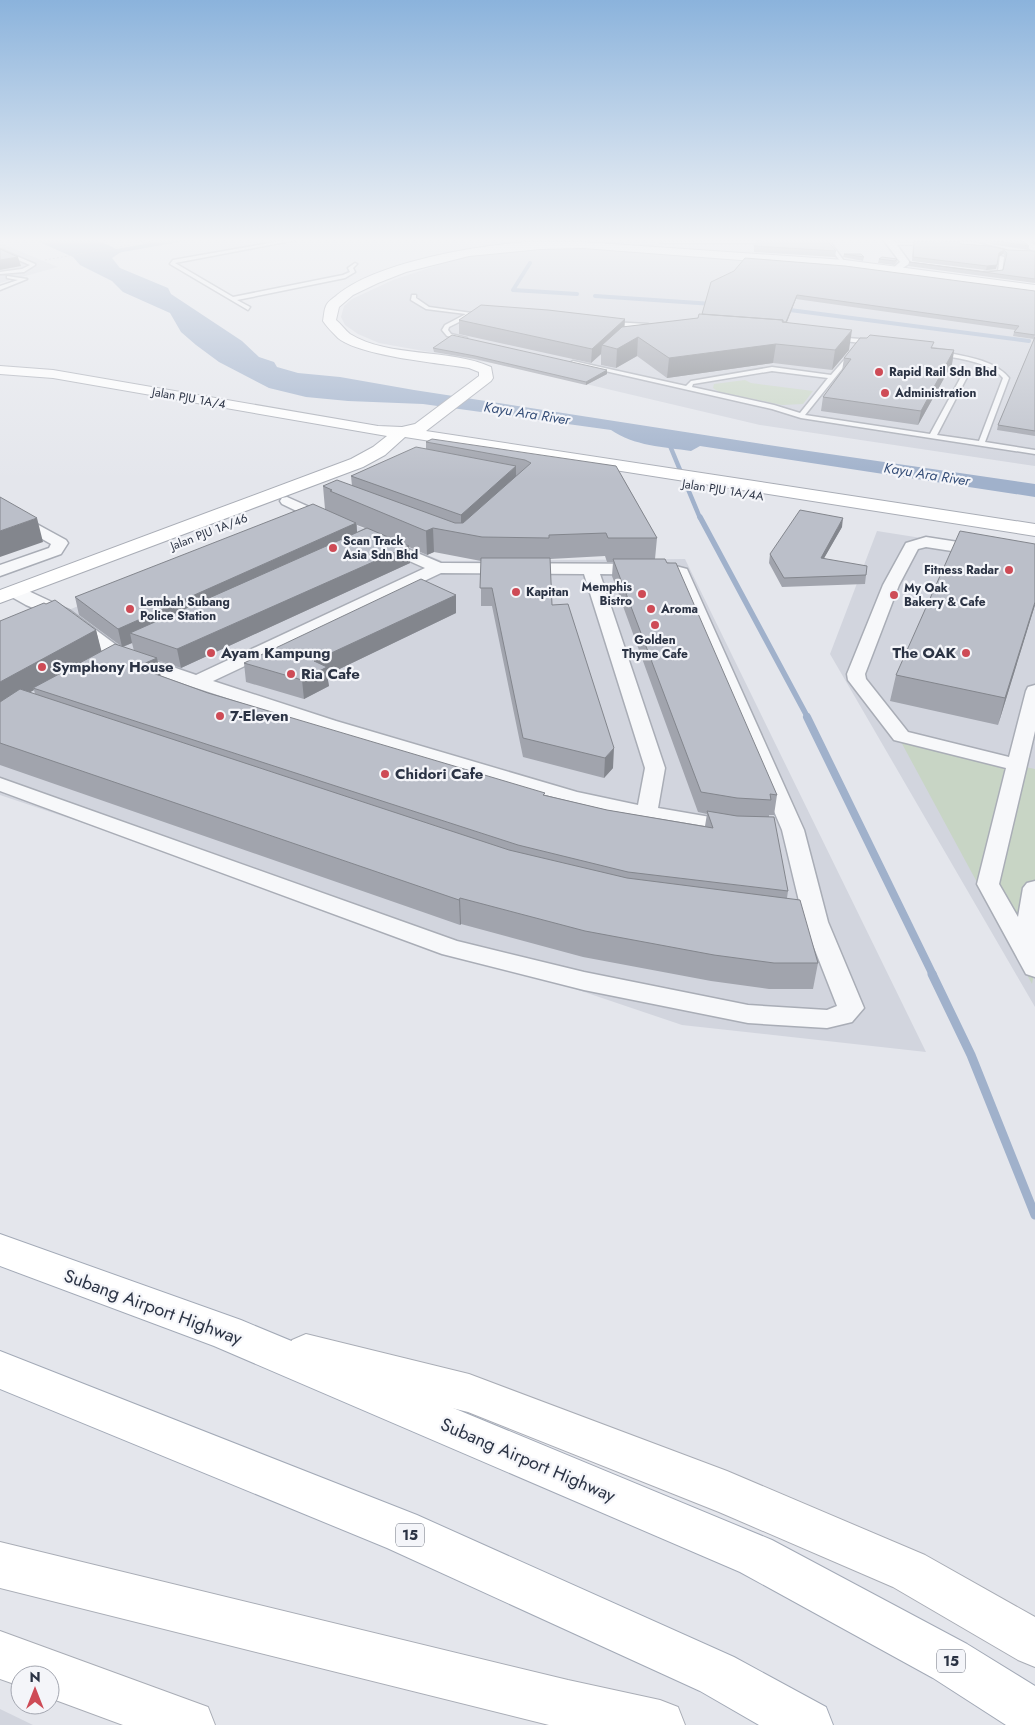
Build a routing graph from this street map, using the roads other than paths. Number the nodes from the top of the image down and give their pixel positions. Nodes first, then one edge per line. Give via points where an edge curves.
1 (330, 318) edge
2 (462, 318) edge
3 (599, 323) edge
4 (637, 326) junction
5 (656, 327) edge
6 (630, 333) edge
7 (824, 338) edge
8 (861, 341) junction
9 (477, 342) edge
10 (880, 343) edge
11 (931, 351) edge
12 (600, 360) edge
13 (567, 361) edge
14 (593, 367) junction
15 (0, 370) edge
16 (833, 377) junction
17 (964, 377) dead end
18 (688, 388) junction
19 (801, 416) junction
20 (410, 435) junction
21 (932, 436) junction
22 (981, 444) junction
23 (1035, 452) edge
24 (669, 477) junction
25 (721, 485) junction
26 (287, 501) junction
27 (0, 509) edge
28 (312, 513) junction
29 (293, 521) edge
30 (346, 528) edge
31 (1035, 530) edge
32 (363, 535) edge
33 (1035, 540) edge
34 (1035, 559) edge
35 (438, 568) junction
36 (590, 568) junction
37 (0, 572) edge
38 (16, 597) edge
39 (0, 613) edge
40 (197, 682) junction
41 (1035, 691) edge
42 (1017, 765) junction
43 (0, 784) edge
44 (647, 813) junction
45 (773, 829) junction
46 (1035, 888) edge
47 (1030, 958) edge
48 (0, 1250) edge
49 (226, 1333) junction
50 (0, 1370) edge
51 (0, 1565) edge
52 (1035, 1643) edge
53 (0, 1655) edge
54 (1035, 1715) edge
55 (190, 1725) edge
56 (660, 1725) edge
57 (808, 1725) edge

1 - 20 street via 333,326 345,336 374,347 473,364 486,370 486,378
2 - 9 lane via 445,330 449,335
3 - 4 lane
4 - 5 lane
4 - 6 lane
7 - 8 lane
8 - 10 lane
8 - 16 lane
11 - 22 lane via 987,365 1004,374 1006,378
12 - 14 lane
13 - 14 lane
14 - 18 lane
15 - 20 street, Jalan PJU 1A/4 via 54,374
16 - 18 lane via 772,369 691,383
16 - 19 lane
17 - 21 lane
18 - 19 lane
19 - 21 lane
20 - 24 street, Jalan PJU 1A/4A
20 - 24 street, Jalan PJU 1A/4A via 434,443
20 - 26 street, Jalan PJU 1A/46 via 368,470
20 - 38 street, Jalan PJU 1A/46 via 357,463
21 - 22 lane
22 - 23 lane
24 - 25 street, Jalan PJU 1A/4A
25 - 31 street, Jalan PJU 1A/4A
25 - 33 street, Jalan PJU 1A/4A
26 - 28 street
26 - 38 street, Jalan PJU 1A/46
27 - 37 street via 60,543 55,551
28 - 29 street
28 - 30 street
32 - 35 street
34 - 42 street via 926,542 912,546 891,585 856,674 857,680 901,736
35 - 36 street
35 - 40 street
36 - 44 street via 655,768
36 - 45 street via 681,572
38 - 39 street, Jalan PJU 1A/46
38 - 40 street via 72,611 114,655
40 - 44 street via 573,798
41 - 42 street
42 - 47 street via 988,884
43 - 45 street via 451,948 584,981 748,1014 827,1019 842,1015 851,1008
44 - 45 street via 734,827
46 - 47 street
48 - 49 street, Subang Airport Highway / 15
49 - 52 street via 478,1396 727,1493 909,1571
49 - 54 street, Subang Airport Highway / 15 via 756,1556 950,1661
50 - 57 street, 15 via 410,1535 717,1674
51 - 56 street
53 - 55 street

